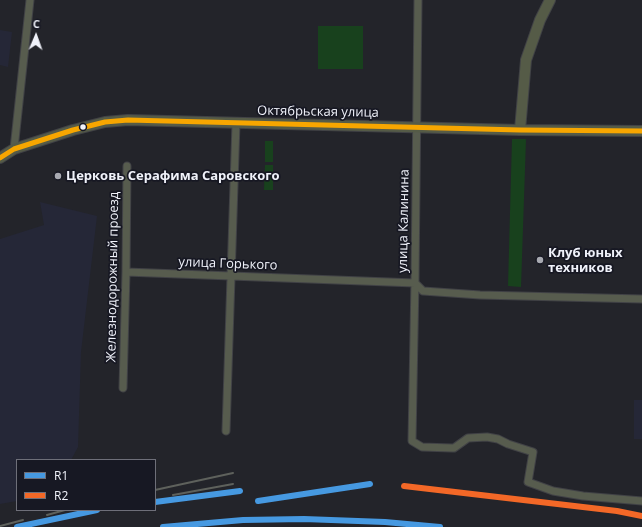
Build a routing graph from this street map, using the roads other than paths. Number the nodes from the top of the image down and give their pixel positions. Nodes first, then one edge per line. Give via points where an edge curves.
1 (30, 0) edge
2 (418, 0) edge
3 (550, 0) edge
4 (236, 123) junction
5 (416, 128) junction
6 (520, 130) junction
7 (642, 131) edge
8 (14, 149) junction
9 (0, 158) edge
10 (127, 166) dead end
11 (126, 272) junction
12 (231, 276) junction
13 (415, 283) junction
14 (642, 298) edge
15 (123, 388) dead end
16 (226, 431) dead end
17 (642, 501) edge

1 - 8 street
2 - 5 street, улица Калинина
3 - 6 main road via 526,60
4 - 5 main road, Октябрьская улица
4 - 8 main road, Октябрьская улица via 128,120 105,122
4 - 12 street
5 - 6 main road, Октябрьская улица
5 - 13 street, улица Калинина
6 - 7 main road, Октябрьская улица
8 - 9 main road, Октябрьская улица
10 - 11 street, Железнодорожный проезд
11 - 12 street, улица Горького
11 - 15 street, Железнодорожный проезд
12 - 13 street, улица Горького
12 - 16 street
13 - 14 street via 423,291 480,295
13 - 17 street, улица Калинина via 412,442 422,447 454,448 468,438 487,436 533,452 528,482 552,491

